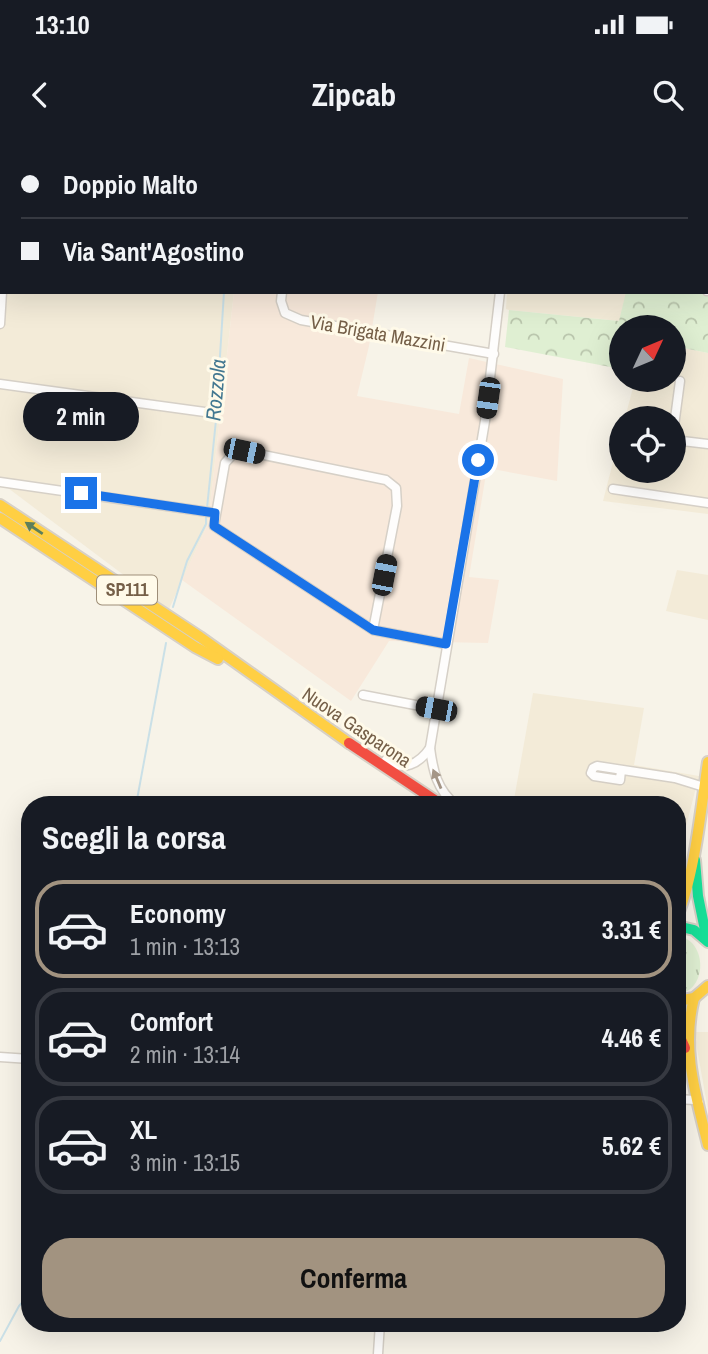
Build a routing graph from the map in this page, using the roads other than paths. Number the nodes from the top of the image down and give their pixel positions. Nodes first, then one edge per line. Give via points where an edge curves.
1 (2, 294) edge
2 (282, 294) edge
3 (500, 294) edge
4 (0, 324) edge
5 (494, 354) junction
6 (0, 384) edge
7 (212, 413) dead end
8 (686, 441) edge
9 (708, 444) edge
10 (1, 482) edge
11 (613, 489) dead end
12 (708, 503) edge
13 (0, 505) edge
14 (209, 512) junction
15 (0, 518) edge
16 (373, 630) junction
17 (446, 644) junction
18 (253, 677) junction
19 (363, 695) dead end
20 (436, 709) junction
21 (312, 717) junction
22 (430, 748) junction
23 (708, 762) edge
24 (621, 770) dead end
25 (704, 786) junction
26 (430, 796) edge
27 (447, 796) edge
28 (694, 849) junction
29 (686, 888) edge
30 (686, 928) edge
31 (707, 941) edge
32 (703, 993) edge
33 (686, 998) edge
34 (686, 1051) edge
35 (0, 1057) edge
36 (21, 1058) edge
37 (689, 1058) junction
38 (686, 1100) edge
39 (699, 1103) junction
40 (708, 1145) edge
41 (379, 1332) edge
42 (378, 1354) edge

1 - 4 street
2 - 5 street, Via Brigata Mazzini via 285,313 301,320
3 - 5 street
5 - 17 street
6 - 7 street
8 - 9 street
10 - 14 street
11 - 12 street
18 -> 13 main road, Nuova Gasparona / SP111
14 - 16 street via 214,526
14 - 16 street via 225,463 244,451 386,480 396,488 397,506
15 - 18 main road, Nuova Gasparona / SP111 via 195,647
16 - 17 street
17 - 20 street
18 - 21 main road, Nuova Gasparona / SP111
19 - 20 street
20 - 22 street
21 - 22 street via 393,765 410,766
21 - 26 main road, Nuova Gasparona / SP111
27 -> 22 street via 433,770
23 - 25 main road
24 - 25 street
25 - 28 main road
28 - 29 main road
28 - 31 main road
30 - 31 main road
32 - 33 main road
32 - 37 main road via 687,1030
34 - 37 main road
35 - 36 street
37 - 39 main road
38 - 39 street
39 - 40 main road
41 - 42 street

